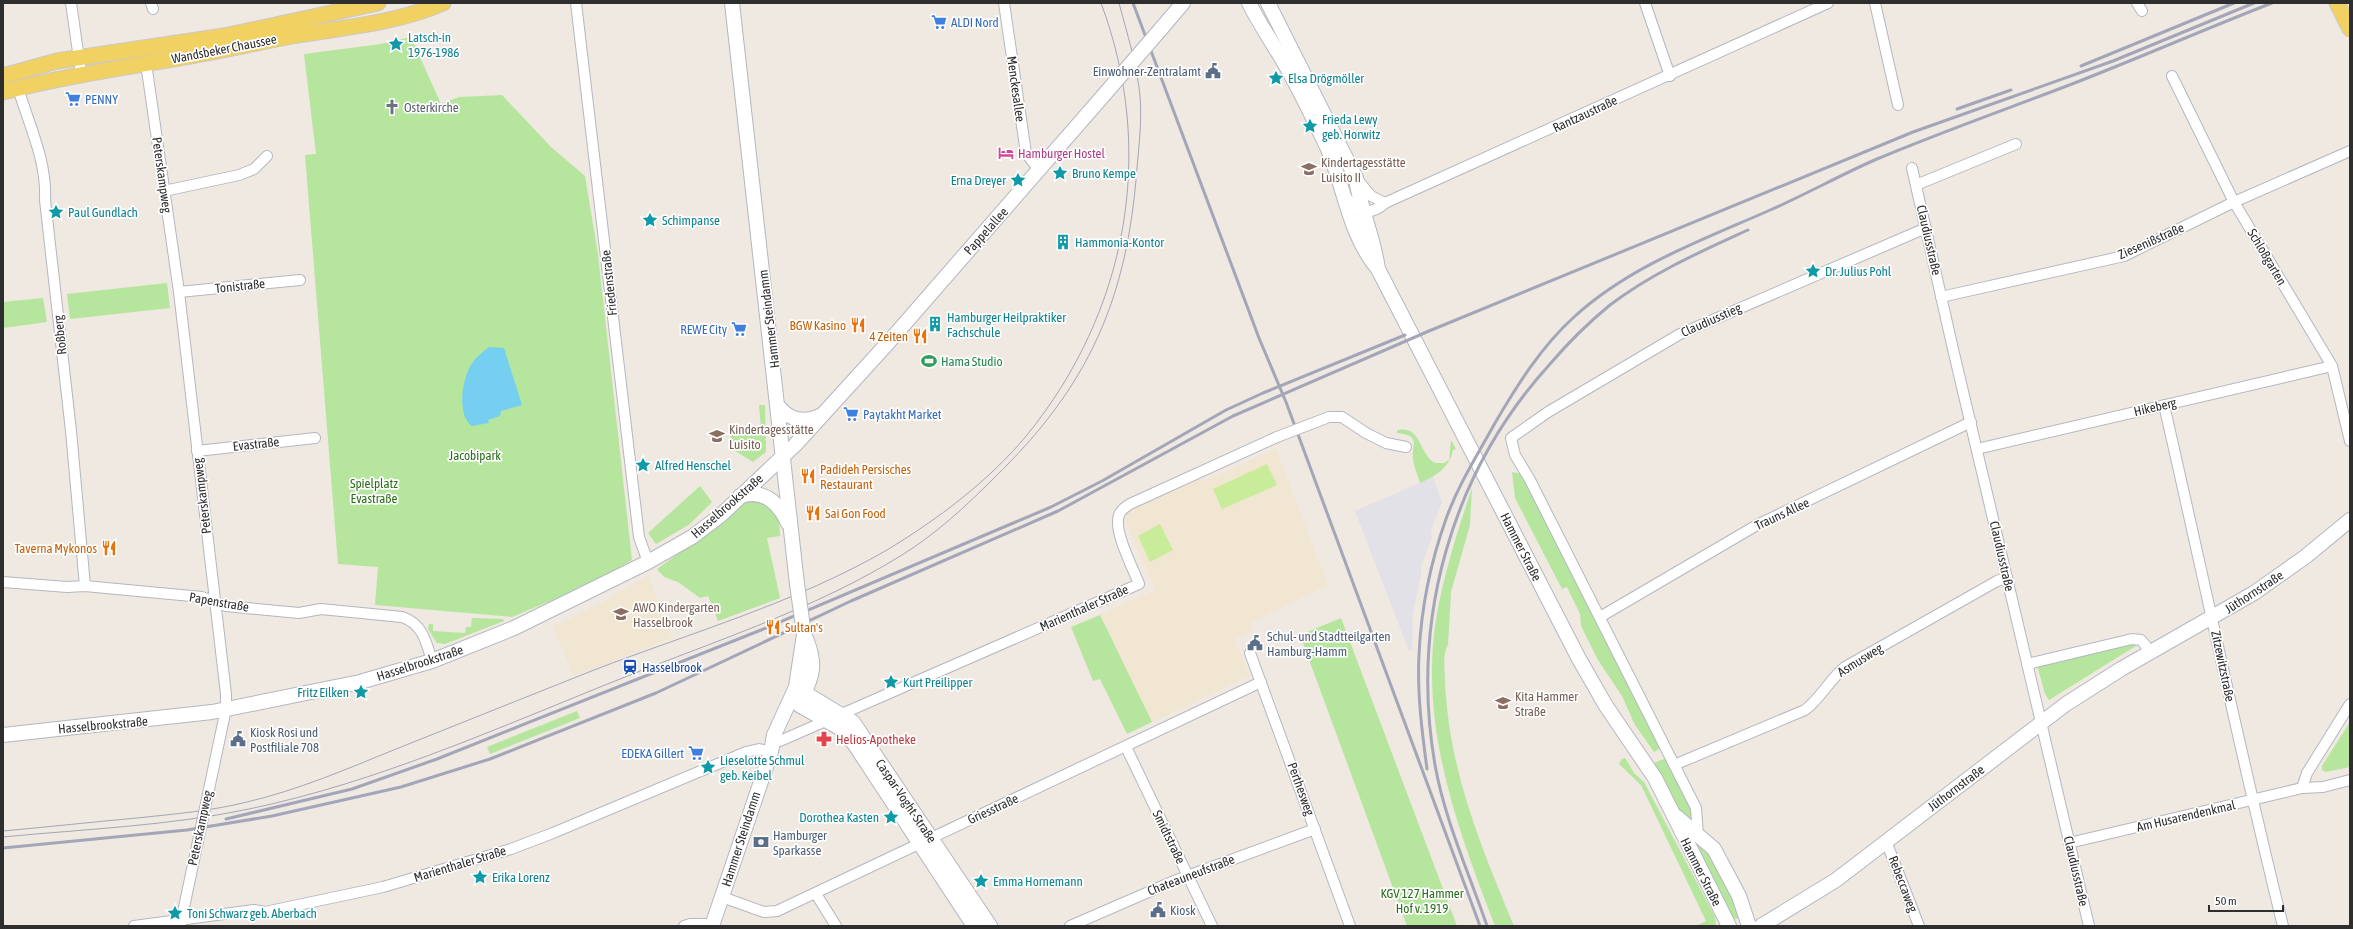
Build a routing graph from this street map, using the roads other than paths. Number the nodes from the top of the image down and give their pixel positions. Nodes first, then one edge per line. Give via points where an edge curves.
1 (71, 3) edge
2 (378, 3) edge
3 (576, 3) edge
4 (732, 3) edge
5 (1004, 3) edge
6 (1183, 3) edge
7 (1268, 3) edge
8 (1645, 3) edge
9 (1828, 3) edge
10 (1874, 3) edge
11 (2337, 3) edge
12 (2347, 3) edge
13 (437, 4) edge
14 (1249, 4) edge
15 (2350, 8) edge
16 (2350, 29) edge
17 (79, 57) junction
18 (146, 63) junction
19 (81, 73) junction
20 (3, 76) edge
21 (1670, 76) junction
22 (2172, 76) dead end
23 (18, 88) junction
24 (3, 92) edge
25 (1898, 105) dead end
26 (2016, 144) dead end
27 (2350, 152) edge
28 (267, 156) dead end
29 (1912, 168) dead end
30 (1040, 170) junction
31 (1356, 178) junction
32 (1916, 185) junction
33 (164, 191) junction
34 (1345, 196) junction
35 (2234, 202) junction
36 (1385, 204) junction
37 (1365, 212) junction
38 (1926, 228) junction
39 (1378, 269) junction
40 (300, 280) dead end
41 (179, 292) junction
42 (1941, 297) junction
43 (2332, 366) junction
44 (2164, 405) junction
45 (779, 407) junction
46 (822, 415) junction
47 (1971, 422) junction
48 (315, 438) dead end
49 (1511, 438) joint
50 (2350, 441) edge
51 (1406, 447) dead end
52 (1977, 449) junction
53 (197, 451) junction
54 (784, 455) junction
55 (740, 496) junction
56 (2350, 520) edge
57 (790, 528) junction
58 (648, 562) junction
59 (2007, 577) junction
60 (3, 582) edge
61 (85, 586) junction
62 (214, 602) junction
63 (1600, 617) junction
64 (2212, 618) junction
65 (2151, 652) junction
66 (1250, 653) dead end
67 (432, 661) junction
68 (2027, 664) junction
69 (1261, 682) junction
70 (799, 698) junction
71 (2350, 704) edge
72 (226, 709) junction
73 (842, 714) junction
74 (828, 721) junction
75 (2042, 721) junction
76 (3, 735) edge
77 (780, 741) junction
78 (1126, 747) junction
79 (771, 752) junction
80 (1674, 765) junction
81 (2350, 780) edge
82 (2302, 788) junction
83 (2252, 800) junction
84 (1677, 818) junction
85 (1315, 829) junction
86 (1698, 834) junction
87 (925, 841) junction
88 (1886, 841) junction
89 (2069, 843) junction
90 (1188, 876) junction
91 (816, 894) junction
92 (722, 897) junction
93 (180, 923) edge
94 (713, 925) edge
95 (134, 926) edge
96 (684, 926) edge
97 (836, 926) edge
98 (974, 926) edge
99 (990, 926) edge
100 (1070, 926) edge
101 (1212, 926) edge
102 (1350, 926) edge
103 (1729, 926) edge
104 (1749, 926) edge
105 (1761, 926) edge
106 (1919, 926) edge
107 (2089, 926) edge
108 (2283, 926) edge

1 - 17 street
2 - 17 main road, Wandsbeker Chaussee via 224,36
3 - 58 street, Friedenstraße via 638,523 641,545
4 - 45 street, Hammer Steindamm
5 - 30 street, Menckesallee via 1026,152
6 - 30 street, Pappelallee, bridge
7 - 31 street, Hammer Straße
8 - 21 street
9 - 21 street, Rantzaustraße
10 - 25 street
11 - 16 main road
12 - 15 main road
13 - 18 main road, Wandsbeker Chaussee via 402,18 363,26
14 - 34 street, Hammer Straße via 1304,101 1327,148
17 - 19 street
17 - 20 main road, Wandsbeker Chaussee
18 - 19 main road, Wandsbeker Chaussee
18 - 33 street, Peterskampweg
19 - 23 main road, Wandsbeker Chaussee
21 - 36 street, Rantzaustraße
22 - 35 street, Schloßgarten
23 - 24 main road, Wandsbeker Chaussee
23 - 61 street, Roßberg via 46,181 45,200
26 - 32 street
27 - 35 street, Ziesenißstraße
28 - 33 street via 254,169 239,175
29 - 32 street, Claudiusstraße
30 - 46 street, Pappelallee
31 - 36 street, Hammer Straße via 1371,196
31 - 37 street, Hammer Straße
32 - 38 street, Claudiusstraße
33 - 41 street, Peterskampweg
34 - 37 street via 1351,204
34 - 39 street, Hammer Straße via 1359,241
35 - 42 street, Ziesenißstraße via 2124,256
35 - 43 street, Schloßgarten
36 - 37 street, Rantzaustraße via 1375,211
37 - 39 street, Hammer Straße via 1376,248
38 - 42 street, Claudiusstraße
38 - 49 street, Claudiusstieg via 1680,334 1548,412
39 - 84 street, Hammer Straße via 1579,659 1606,706 1646,761
40 - 41 street, Tonistraße
41 - 53 street, Peterskampweg
42 - 47 street, Claudiusstraße
43 - 44 street, Hikeberg
43 - 50 street, Schloßgarten
44 - 52 street, Hikeberg
44 - 64 street, Zitzewitzstraße
45 - 46 street via 786,414 801,420 812,420
45 - 54 street, Hammer Steindamm
46 - 54 street, Pappelallee
47 - 52 street, Claudiusstraße
47 - 63 street, Trauns Allee via 1757,525
48 - 53 street, Evastraße
49 - 63 street, Hammer Straße via 1515,455
51 - 73 street, Marienthaler Straße, bridge via 1386,443 1342,417 1329,417 1277,437 1137,501 1122,510 1118,516 1120,535 1139,584
52 - 59 street, Claudiusstraße
53 - 62 street, Peterskampweg
54 - 55 street, Hasselbrookstraße
54 - 57 street, Hammer Steindamm
55 - 57 street via 758,494 770,499 779,506
55 - 58 street, Hasselbrookstraße via 721,515 692,537
56 - 64 street, Jüthornstraße via 2280,575
57 - 70 street, Hammer Steindamm, bridge via 804,634 813,662 811,677
58 - 67 street, Hasselbrookstraße via 514,628
59 - 68 street, Claudiusstraße
59 - 80 street, Asmusweg via 1845,667 1805,710
60 - 61 street, Papenstraße via 67,588
61 - 62 street, Papenstraße via 202,597
62 - 67 street, Papenstraße via 226,606 291,612 321,609 402,617 422,631
62 - 72 street, Peterskampweg
63 - 80 street, Hammer Straße
64 - 65 street, Jüthornstraße
64 - 83 street, Zitzewitzstraße
65 - 68 street via 2141,640 2132,639
65 - 75 street, Jüthornstraße
66 - 69 street, Perthesweg
67 - 72 street, Hasselbrookstraße via 360,682
68 - 75 street, Claudiusstraße
69 - 78 street, Griesstraße
69 - 85 street, Perthesweg
70 - 73 street, Caspar-Voght-Straße
70 - 74 street, Caspar-Voght-Straße
70 - 77 street, Hammer Steindamm
70 - 79 street, Hammer Steindamm via 774,735
71 - 82 street via 2307,773
72 - 76 street, Hasselbrookstraße via 159,719
72 - 93 street, Peterskampweg
73 - 74 street, Marienthaler Straße
73 - 87 street, Caspar-Voght-Straße via 853,722
74 - 77 street, Marienthaler Straße
74 - 87 street, Caspar-Voght-Straße via 843,730
75 - 88 street, Jüthornstraße
75 - 89 street, Claudiusstraße
77 - 79 street, Hammer Steindamm
78 - 87 street, Griesstraße
78 - 90 street, Smidtstraße
79 - 92 street, Hammer Steindamm
79 - 93 street, Marienthaler Straße via 746,752 553,833 427,875 337,898 265,912 254,910
80 - 86 street, Hammer Straße via 1696,808
81 - 82 street, Am Husarendenkmal via 2323,787
82 - 83 street, Am Husarendenkmal
83 - 89 street, Am Husarendenkmal
83 - 108 street, Zitzewitzstraße
84 - 86 street, Hammer Straße
84 - 103 street, Hammer Straße via 1681,833
85 - 90 street, Chateauneufstraße
85 - 102 street, Perthesweg
86 - 104 street, Hammer Straße via 1721,859 1739,896
87 - 91 street, Griesstraße
87 - 98 street, Caspar-Voght-Straße
87 - 99 street, Caspar-Voght-Straße
88 - 105 street, Jüthornstraße via 1836,880
88 - 106 street, Rebeccaweg
89 - 107 street, Claudiusstraße
90 - 100 street, Chateauneufstraße
90 - 101 street, Smidtstraße
91 - 92 street, Griesstraße via 769,913
91 - 97 street
92 - 94 street, Hammer Steindamm
93 - 95 street, Marienthaler Straße
94 - 96 street

